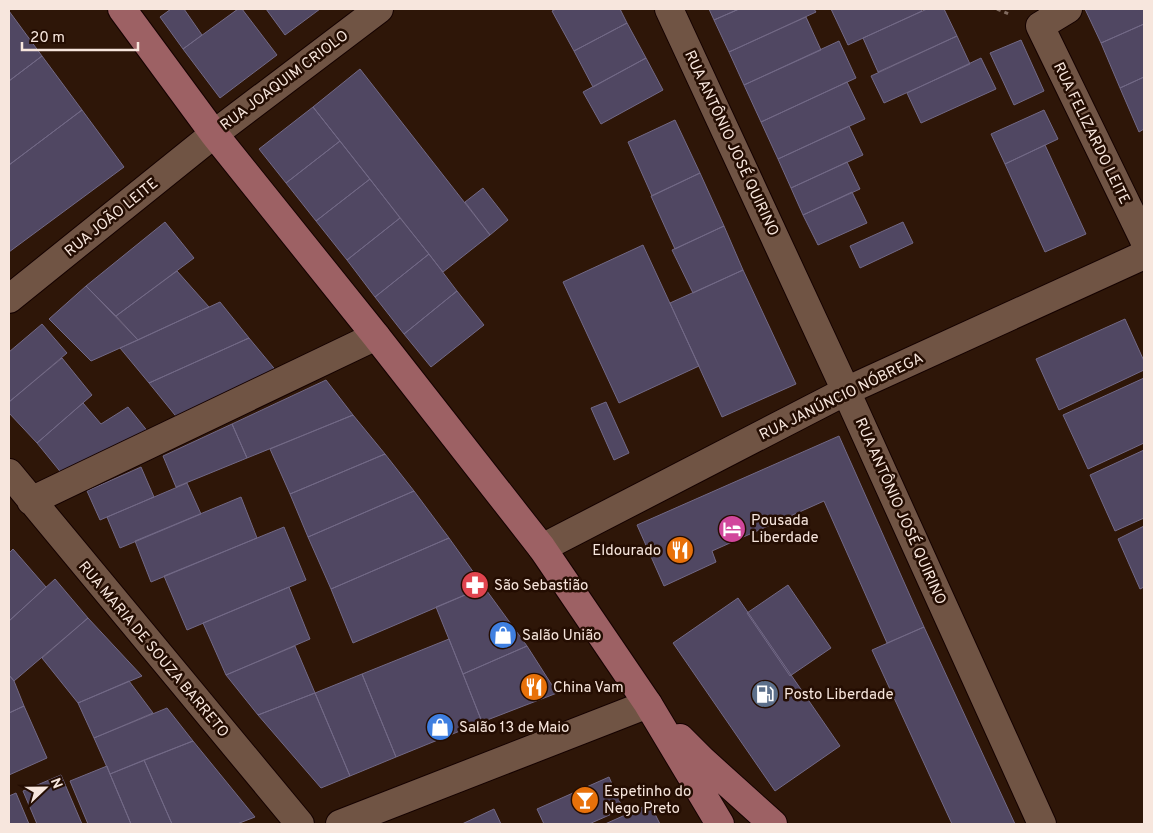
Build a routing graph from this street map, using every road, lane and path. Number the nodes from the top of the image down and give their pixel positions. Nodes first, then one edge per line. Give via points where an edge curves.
1 (122, 9) edge
2 (379, 9) edge
3 (669, 9) edge
4 (1068, 9) edge
5 (214, 134) junction
6 (1144, 240) edge
7 (1144, 255) edge
8 (9, 299) edge
9 (376, 336) junction
10 (846, 391) junction
11 (9, 473) edge
12 (31, 501) junction
13 (542, 548) junction
14 (648, 704) junction
15 (300, 824) edge
16 (340, 824) edge
17 (720, 824) edge
18 (773, 824) edge
19 (1042, 824) edge

1 - 5 main road
2 - 5 street, RUA JOAQUIM CRIOLO
3 - 10 street, RUA ANTÔNIO JOSÉ QUIRINO
4 - 6 street, RUA FELIZARDO LEITE via 1040,26
5 - 8 street, RUA JOÃO LEITE
5 - 9 main road
7 - 10 street, RUA JANÚNCIO NÓBREGA
9 - 12 street
9 - 13 main road
10 - 13 street, RUA JANÚNCIO NÓBREGA
10 - 19 street, RUA ANTÔNIO JOSÉ QUIRINO
11 - 12 street, RUA MARIA DE SOUZA BARRETO
12 - 15 street, RUA MARIA DE SOUZA BARRETO
13 - 14 main road
14 - 16 street
14 - 17 main road
14 - 18 main road via 702,760

